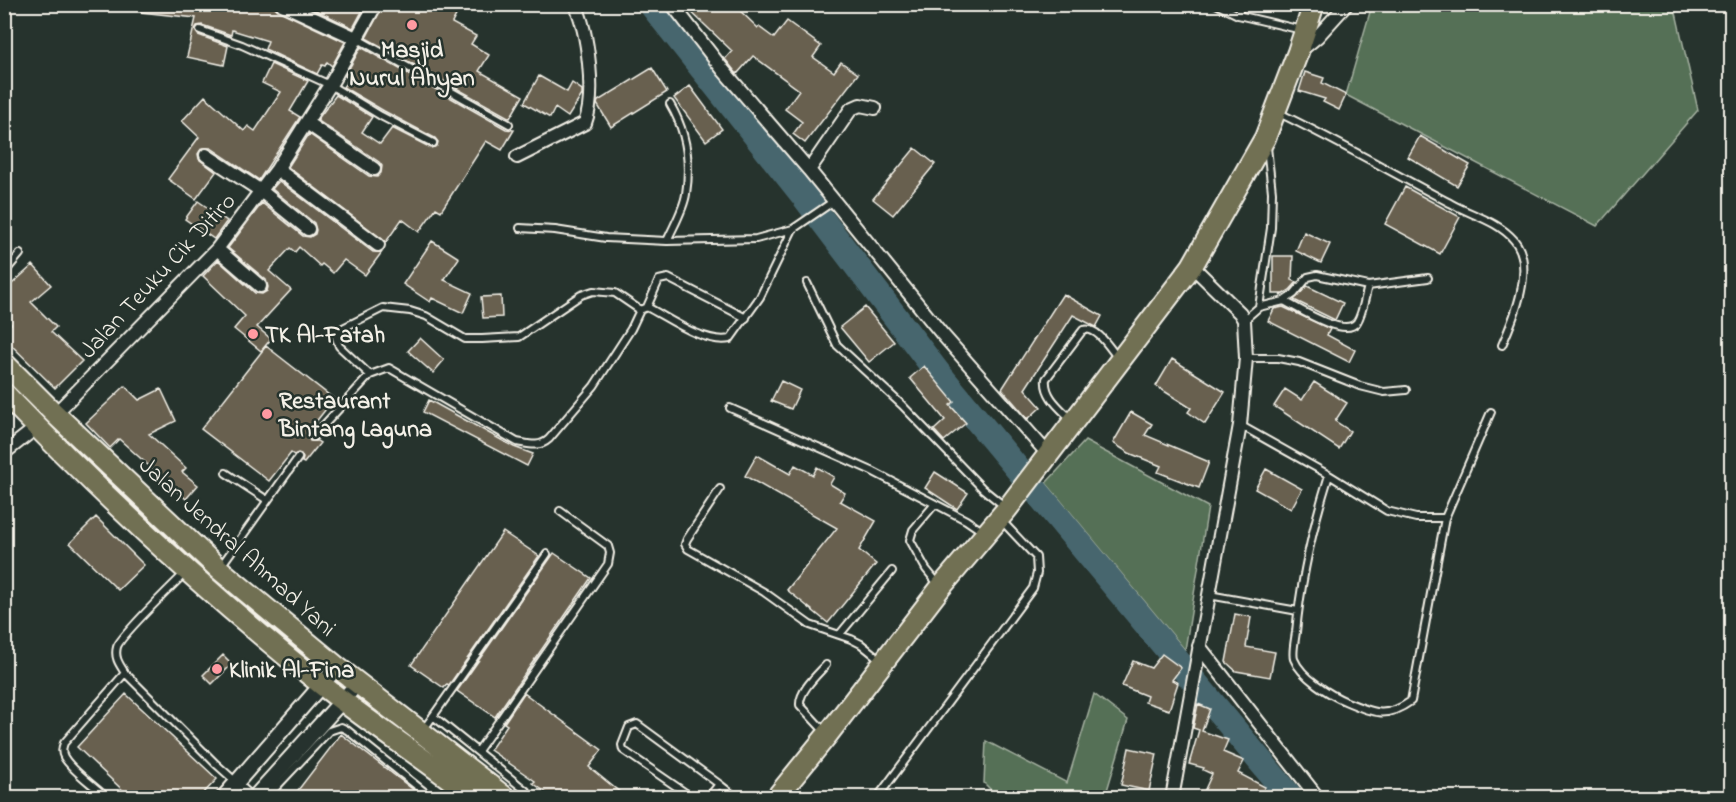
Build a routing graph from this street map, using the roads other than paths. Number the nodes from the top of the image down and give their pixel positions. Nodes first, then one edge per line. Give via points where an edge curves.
1 (282, 4) edge
2 (376, 4) edge
3 (575, 4) edge
4 (672, 4) edge
5 (1216, 4) edge
6 (1241, 4) edge
7 (1314, 4) edge
8 (1347, 4) edge
9 (1238, 15) junction
10 (200, 30) dead end
11 (1305, 30) junction
12 (358, 39) junction
13 (1298, 52) junction
14 (330, 85) junction
15 (670, 104) dead end
16 (874, 108) dead end
17 (1276, 112) junction
18 (307, 123) junction
19 (509, 124) dead end
20 (1265, 138) junction
21 (433, 143) dead end
22 (206, 155) dead end
23 (517, 157) dead end
24 (277, 169) junction
25 (374, 169) dead end
26 (809, 170) junction
27 (261, 191) junction
28 (828, 205) junction
29 (520, 228) dead end
30 (308, 229) dead end
31 (793, 229) junction
32 (667, 241) junction
33 (378, 245) dead end
34 (217, 249) junction
35 (20, 254) dead end
36 (1192, 266) junction
37 (4, 273) edge
38 (1428, 278) dead end
39 (807, 283) dead end
40 (260, 286) dead end
41 (1368, 286) junction
42 (1284, 301) junction
43 (1259, 307) junction
44 (643, 308) junction
45 (746, 318) junction
46 (1244, 320) junction
47 (1502, 345) dead end
48 (1246, 358) junction
49 (1120, 361) junction
50 (4, 363) edge
51 (370, 375) junction
52 (1406, 390) dead end
53 (4, 393) edge
54 (730, 408) dead end
55 (1491, 412) dead end
56 (55, 414) junction
57 (1073, 422) junction
58 (1240, 425) junction
59 (37, 428) junction
60 (313, 438) dead end
61 (4, 453) edge
62 (1046, 457) junction
63 (298, 458) dead end
64 (226, 473) dead end
65 (1329, 475) junction
66 (720, 489) dead end
67 (267, 500) junction
68 (935, 504) junction
69 (560, 511) dead end
70 (1003, 513) junction
71 (1444, 518) junction
72 (986, 534) junction
73 (547, 554) dead end
74 (219, 569) junction
75 (891, 571) dead end
76 (186, 572) junction
77 (941, 587) junction
78 (1209, 595) junction
79 (1298, 610) junction
80 (840, 634) junction
81 (1199, 650) junction
82 (883, 661) junction
83 (826, 665) dead end
84 (337, 667) junction
85 (125, 673) junction
86 (358, 683) junction
87 (322, 685) junction
88 (343, 701) junction
89 (428, 724) junction
90 (828, 734) junction
91 (478, 751) junction
92 (453, 781) junction
93 (237, 782) junction
94 (719, 784) junction
95 (268, 795) edge
96 (107, 798) edge
97 (223, 798) edge
98 (254, 798) edge
99 (278, 798) edge
100 (432, 798) edge
101 (441, 798) edge
102 (475, 798) edge
103 (506, 798) edge
104 (535, 798) edge
105 (693, 798) edge
106 (708, 798) edge
107 (737, 798) edge
108 (776, 798) edge
109 (877, 798) edge
110 (1172, 798) edge
111 (1318, 798) edge

1 - 12 street
2 - 12 street, Jalan Teuku Cik Ditiro
3 - 23 street via 588,47 590,111 585,123
4 - 26 street
5 - 9 lane
6 - 9 lane
7 - 11 highway
8 - 13 street
9 - 11 lane
10 - 14 lane
11 - 13 highway
12 - 14 street, Jalan Teuku Cik Ditiro
12 - 19 lane
13 - 17 highway
14 - 18 street, Jalan Teuku Cik Ditiro
14 - 21 lane
15 - 32 lane via 686,141 686,195
16 - 26 street via 860,105 851,109
17 - 20 highway
17 - 47 lane via 1491,222 1514,240 1521,258 1523,282 1514,319
18 - 24 street, Jalan Teuku Cik Ditiro
18 - 25 street
20 - 36 highway
20 - 43 lane via 1272,192 1271,228
22 - 27 street
24 - 27 street, Jalan Teuku Cik Ditiro
24 - 33 street
26 - 28 street
27 - 30 street
27 - 34 street, Jalan Teuku Cik Ditiro
28 - 31 lane
28 - 62 street
29 - 32 lane
31 - 32 lane via 756,239
31 - 45 lane
34 - 40 street
34 - 56 street, Jalan Teuku Cik Ditiro
35 - 37 lane
36 - 46 street
36 - 49 highway
38 - 41 lane
39 - 70 lane via 837,345 902,405
41 - 42 lane via 1317,275 1308,277
41 - 42 lane via 1357,321 1349,327 1337,328
42 - 43 lane
43 - 46 lane
44 - 45 lane via 719,341 730,339
44 - 45 lane via 658,280 668,279
44 - 51 lane via 594,386 549,439 536,445 517,442 389,368
44 - 51 lane via 615,293 593,291 519,337 465,339 426,316 383,308 341,329 336,339
46 - 48 street
48 - 52 lane via 1299,362 1360,386 1384,392
48 - 58 street
49 - 57 highway
49 - 57 lane via 1094,330 1083,330 1046,379 1045,388
50 - 56 highway, Jalan Jendral Ahmad Yani
51 - 60 lane
53 - 59 highway, Jalan Jendral Ahmad Yani
54 - 68 lane via 872,471
55 - 71 lane
56 - 74 highway, Jalan Jendral Ahmad Yani
57 - 62 highway
58 - 65 lane
58 - 78 street
59 - 61 street
59 - 76 highway, Jalan Jendral Ahmad Yani
62 - 70 highway
63 - 67 lane
64 - 67 lane
65 - 71 lane via 1387,511 1416,518
65 - 79 lane via 1314,520
66 - 80 lane via 687,539 688,549 764,592 810,625
67 - 74 lane
68 - 72 lane
68 - 77 lane via 913,530 910,540 926,570
69 - 91 lane via 608,546 608,564
70 - 72 highway
70 - 109 lane via 1036,557 1033,588
71 - 79 lane via 1411,701 1400,709 1373,712 1333,696 1303,673 1293,658
72 - 77 highway
73 - 89 lane
74 - 84 highway, Jalan Jendral Ahmad Yani
75 - 80 lane
76 - 85 lane via 117,646 117,660
76 - 87 highway, Jalan Jendral Ahmad Yani
77 - 82 highway
78 - 79 lane
78 - 81 street
80 - 82 lane
81 - 110 street
81 - 111 street
82 - 90 highway
83 - 90 lane via 799,700
84 - 86 highway, Jalan Jendral Ahmad Yani
84 - 87 street
85 - 93 lane
85 - 96 lane via 62,749 70,764
86 - 88 street
86 - 89 highway, Jalan Jendral Ahmad Yani
87 - 88 highway, Jalan Jendral Ahmad Yani
87 - 93 street
88 - 92 highway, Jalan Jendral Ahmad Yani
88 - 98 street
89 - 91 lane
89 - 103 highway, Jalan Jendral Ahmad Yani
90 - 108 highway
91 - 104 lane
92 - 101 lane
92 - 102 highway, Jalan Jendral Ahmad Yani
93 - 97 street
93 - 98 lane
94 - 105 lane via 637,724 629,727 622,750
94 - 106 lane
94 - 107 lane
95 - 99 lane
95 - 100 lane via 330,731 340,727

